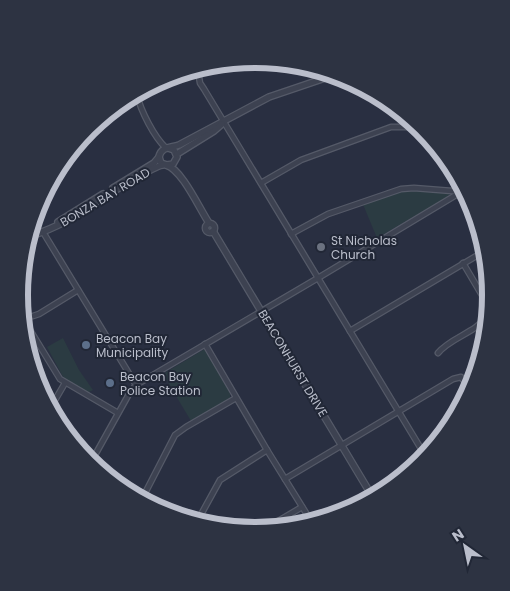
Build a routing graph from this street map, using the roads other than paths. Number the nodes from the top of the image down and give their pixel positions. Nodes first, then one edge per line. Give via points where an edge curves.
1 (199, 75) edge
2 (323, 79) edge
3 (138, 100) edge
4 (224, 123) junction
5 (407, 126) edge
6 (160, 143) junction
7 (167, 148) junction
8 (159, 156) junction
9 (176, 157) junction
10 (167, 165) junction
11 (181, 177) junction
12 (261, 183) junction
13 (457, 192) edge
14 (459, 195) edge
15 (43, 232) junction
16 (36, 234) edge
17 (291, 234) junction
18 (479, 255) edge
19 (463, 264) junction
20 (318, 278) junction
21 (78, 290) junction
22 (482, 295) edge
23 (262, 311) junction
24 (28, 317) edge
25 (481, 321) edge
26 (30, 330) edge
27 (350, 331) junction
28 (205, 344) junction
29 (438, 353) dead end
30 (466, 381) edge
31 (65, 384) junction
32 (136, 385) junction
33 (236, 398) junction
34 (54, 402) edge
35 (398, 411) junction
36 (118, 413) junction
37 (342, 445) junction
38 (267, 450) junction
39 (422, 450) edge
40 (94, 456) edge
41 (285, 479) junction
42 (370, 492) edge
43 (143, 494) edge
44 (302, 507) junction
45 (200, 516) edge
46 (308, 517) edge
47 (276, 522) edge

1 - 4 street via 200,83
2 - 4 street via 269,97
3 - 6 street
4 - 7 street
4 - 9 street
4 - 12 street
5 - 12 street via 382,130 301,160
6 - 7 street
6 - 8 street
7 - 8 street
7 - 9 street via 174,150
8 - 10 street via 161,163
8 - 15 street, BONZA BAY ROAD via 154,163
9 - 10 street via 173,164
9 - 11 street
10 - 11 street
10 - 15 street, BONZA BAY ROAD via 157,166
11 - 23 street, BEACONHURST DRIVE via 209,223 215,226 213,231
12 - 17 street
13 - 17 street via 394,190 328,214
14 - 20 street
15 - 16 street, BONZA BAY ROAD
15 - 21 street
17 - 20 street
18 - 19 street
19 - 22 street
19 - 27 street
20 - 23 street
20 - 27 street
21 - 24 street
21 - 32 street
23 - 28 street
23 - 37 street, BEACONHURST DRIVE
25 - 29 street
26 - 31 street
27 - 35 street
28 - 32 street
28 - 33 street
30 - 35 street via 459,376 452,378
31 - 34 street
31 - 36 street
32 - 36 street
33 - 38 street
33 - 43 street via 176,435
35 - 37 street
35 - 39 street
36 - 40 street
37 - 41 street
37 - 42 street, BEACONHURST DRIVE
38 - 41 street
38 - 45 street via 220,480
41 - 44 street
44 - 46 street
44 - 47 street

